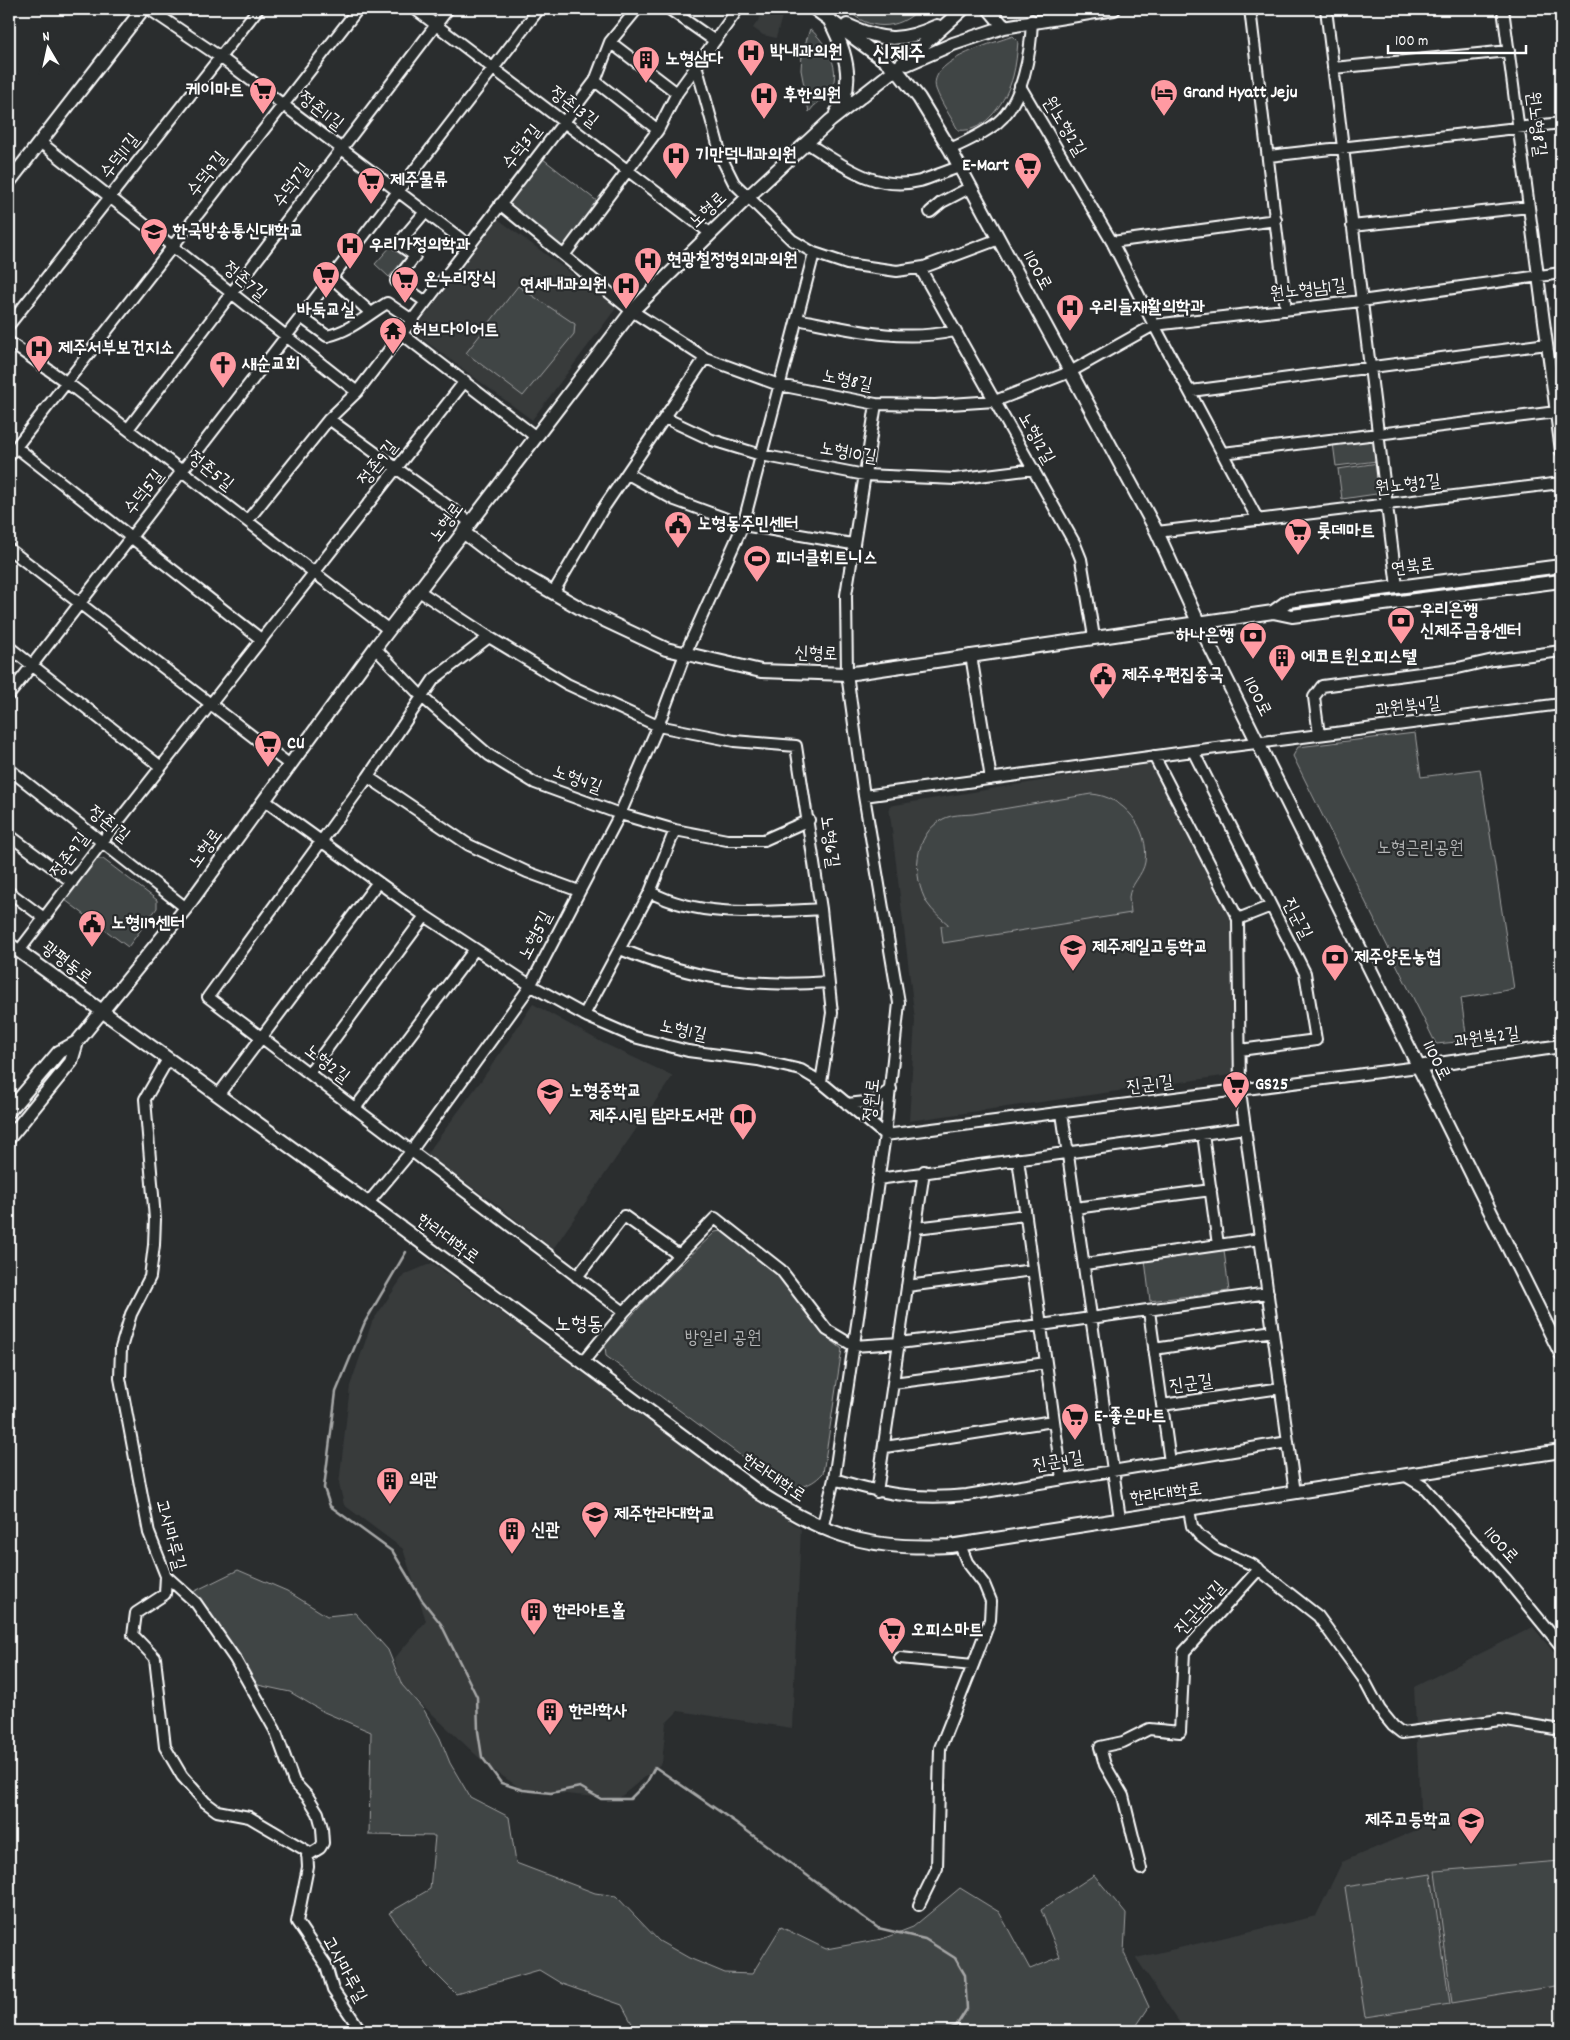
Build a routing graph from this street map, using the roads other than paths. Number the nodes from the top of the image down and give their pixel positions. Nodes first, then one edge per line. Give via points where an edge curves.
1 (143, 9) edge
2 (150, 9) edge
3 (258, 9) edge
4 (358, 9) edge
5 (415, 9) edge
6 (448, 9) edge
7 (539, 9) edge
8 (637, 9) edge
9 (669, 9) edge
10 (738, 9) edge
11 (815, 9) edge
12 (963, 9) edge
13 (989, 9) edge
14 (1114, 9) edge
15 (1250, 9) edge
16 (1326, 9) edge
17 (1503, 9) edge
18 (828, 17) junction
19 (950, 20) junction
20 (1032, 20) junction
21 (436, 24) junction
22 (1004, 27) junction
23 (715, 41) junction
24 (610, 42) junction
25 (1509, 51) junction
26 (220, 57) junction
27 (493, 68) junction
28 (697, 68) junction
29 (1333, 68) junction
30 (896, 69) junction
31 (595, 81) junction
32 (1020, 86) junction
33 (677, 93) junction
34 (283, 105) junction
35 (564, 122) junction
36 (830, 122) junction
37 (1561, 123) edge
38 (1519, 128) junction
39 (658, 130) junction
40 (40, 142) junction
41 (807, 143) junction
42 (1343, 148) junction
43 (341, 149) junction
44 (950, 149) junction
45 (1269, 156) junction
46 (960, 167) junction
47 (628, 170) junction
48 (9, 182) edge
49 (971, 187) junction
50 (398, 192) junction
51 (111, 196) junction
52 (748, 197) junction
53 (500, 204) junction
54 (1529, 207) junction
55 (425, 212) junction
56 (930, 212) dead end
57 (1276, 220) junction
58 (1352, 226) junction
59 (710, 233) junction
60 (999, 239) junction
61 (1112, 242) junction
62 (469, 245) junction
63 (173, 246) junction
64 (814, 253) junction
65 (565, 254) junction
66 (920, 268) junction
67 (1561, 273) edge
68 (1538, 276) junction
69 (332, 278) junction
70 (233, 294) junction
71 (1361, 301) junction
72 (426, 302) junction
73 (1286, 310) junction
74 (632, 311) junction
75 (371, 312) junction
76 (301, 317) junction
77 (796, 319) junction
78 (412, 320) junction
79 (9, 325) edge
80 (1154, 325) junction
81 (954, 332) junction
82 (402, 334) junction
83 (286, 336) junction
84 (9, 342) edge
85 (1547, 344) junction
86 (705, 358) junction
87 (1369, 367) junction
88 (1070, 372) junction
89 (465, 380) junction
90 (66, 382) junction
91 (779, 385) junction
92 (1191, 391) junction
93 (357, 392) junction
94 (995, 401) junction
95 (876, 404) junction
96 (1556, 412) junction
97 (665, 418) junction
98 (329, 419) junction
99 (128, 429) junction
100 (1377, 434) junction
101 (536, 436) junction
102 (16, 447) junction
103 (1561, 452) edge
104 (1223, 454) junction
105 (761, 455) junction
106 (9, 456) edge
107 (396, 469) junction
108 (1034, 469) junction
109 (182, 471) junction
110 (628, 474) junction
111 (864, 476) junction
112 (1561, 483) edge
113 (1387, 504) junction
114 (1258, 520) junction
115 (247, 521) junction
116 (743, 525) junction
117 (466, 527) junction
118 (1157, 532) junction
119 (131, 537) junction
120 (852, 544) junction
121 (9, 549) edge
122 (1561, 566) edge
123 (314, 572) junction
124 (1561, 581) edge
125 (1397, 587) junction
126 (419, 591) junction
127 (553, 593) junction
128 (80, 603) junction
129 (1273, 612) junction
130 (1200, 624) junction
131 (389, 630) junction
132 (488, 637) junction
133 (1094, 637) junction
134 (262, 640) junction
135 (9, 647) edge
136 (375, 648) junction
137 (1561, 651) edge
138 (685, 654) junction
139 (971, 655) junction
140 (32, 666) junction
141 (847, 674) junction
142 (9, 695) edge
143 (422, 697) junction
144 (211, 703) junction
145 (1561, 704) edge
146 (658, 726) junction
147 (1319, 736) junction
148 (1260, 743) junction
149 (1194, 751) junction
150 (1154, 756) junction
151 (290, 765) junction
152 (161, 767) junction
153 (9, 769) edge
154 (368, 777) junction
155 (991, 779) junction
156 (864, 796) junction
157 (264, 800) junction
158 (620, 814) junction
159 (809, 820) junction
160 (675, 830) junction
161 (9, 835) edge
162 (322, 841) junction
163 (102, 842) junction
164 (72, 882) junction
165 (378, 882) junction
166 (579, 891) junction
167 (9, 892) edge
168 (650, 892) junction
169 (1271, 906) junction
170 (186, 908) junction
171 (821, 909) junction
172 (424, 916) junction
173 (44, 918) junction
174 (1238, 919) junction
175 (14, 947) edge
176 (475, 949) junction
177 (620, 949) junction
178 (828, 982) junction
179 (530, 985) junction
180 (102, 1012) junction
181 (584, 1015) junction
182 (262, 1037) junction
183 (77, 1042) junction
184 (1561, 1046) edge
185 (1240, 1050) junction
186 (168, 1059) junction
187 (1418, 1067) junction
188 (310, 1073) junction
189 (821, 1082) junction
190 (891, 1089) junction
191 (1240, 1091) junction
192 (219, 1094) junction
193 (847, 1104) junction
194 (356, 1108) junction
195 (9, 1110) edge
196 (1062, 1113) junction
197 (1245, 1128) junction
198 (1203, 1134) junction
199 (886, 1135) junction
200 (9, 1138) edge
201 (412, 1150) junction
202 (1067, 1153) junction
203 (1018, 1159) junction
204 (924, 1171) junction
205 (878, 1178) junction
206 (1210, 1190) junction
207 (368, 1203) junction
208 (1075, 1208) junction
209 (1025, 1215) junction
210 (916, 1228) junction
211 (1260, 1239) junction
212 (1218, 1246) junction
213 (679, 1255) junction
214 (1085, 1264) junction
215 (1033, 1270) junction
216 (577, 1277) junction
217 (907, 1286) junction
218 (1268, 1293) junction
219 (1149, 1311) junction
220 (624, 1312) junction
221 (1091, 1318) junction
222 (1042, 1325) junction
223 (1273, 1331) junction
224 (899, 1343) junction
225 (854, 1346) junction
226 (1154, 1349) junction
227 (1561, 1354) edge
228 (584, 1362) junction
229 (1046, 1363) junction
230 (893, 1383) junction
231 (1281, 1388) junction
232 (1162, 1405) junction
233 (1053, 1421) junction
234 (1288, 1442) junction
235 (885, 1447) junction
236 (1561, 1451) edge
237 (1170, 1462) junction
238 (1112, 1470) junction
239 (1406, 1476) junction
240 (834, 1479) junction
241 (1062, 1479) junction
242 (877, 1492) junction
243 (1295, 1493) junction
244 (1189, 1510) junction
245 (1120, 1519) junction
246 (822, 1529) junction
247 (960, 1544) junction
248 (1258, 1569) junction
249 (166, 1576) junction
250 (1561, 1646) edge
251 (900, 1658) dead end
252 (973, 1665) junction
253 (1561, 1730) edge
254 (308, 1856) junction
255 (1142, 1869) dead end
256 (918, 1906) dead end
257 (362, 2031) edge

1 - 40 main road
2 - 26 street, 정존11길
3 - 26 street, 수덕11길
4 - 34 street, 수덕9길
5 - 21 street, 정존13길
6 - 21 street, 수덕7길
7 - 27 street, 수덕5길
8 - 24 street, 수덕3길
9 - 23 street
10 - 23 street
11 - 18 main road
12 - 19 main road
13 - 22 main road
14 - 20 main road
15 - 45 street
16 - 29 street
17 - 25 street, 원노형8길
18 - 19 main road via 869,35 889,39 907,38
18 - 30 main road, 1100로
18 - 36 main road via 840,38 847,82 843,101
19 - 30 main road
20 - 22 main road
20 - 32 street, 원노형2길 via 1028,64
21 - 27 street, 정존13길
21 - 43 street, 수덕7길
22 - 30 main road via 953,44
23 - 28 street
24 - 31 street, 수덕3길
24 - 33 street
25 - 29 street
25 - 38 street, 원노형8길
26 - 34 street, 정존11길
26 - 51 street, 수덕11길
27 - 35 street, 정존13길
27 - 50 street, 수덕5길
28 - 33 street
28 - 52 street via 722,159 734,183
29 - 42 street
30 - 36 main road, 노형로
30 - 44 main road, 1100로 via 919,98
31 - 35 street, 수덕3길
31 - 39 street
32 - 44 street via 998,122
32 - 61 street, 원노형2길
33 - 39 street
34 - 43 street, 정존11길
34 - 63 street, 수덕9길
35 - 47 street, 정존13길
35 - 53 street, 수덕3길
36 - 41 main road, 노형로
37 - 38 street
38 - 42 street
38 - 54 street, 원노형8길
39 - 47 street
40 - 48 main road
40 - 51 street, 정존7길
41 - 46 street via 853,172 884,183 920,181
41 - 52 main road, 노형로
42 - 45 street
42 - 58 street
43 - 50 street, 정존11길
43 - 70 street, 수덕7길
44 - 46 main road, 1100로
45 - 57 street
46 - 49 main road, 1100로
47 - 59 street, 정존13길
47 - 65 street
49 - 56 street
49 - 60 main road, 1100로
50 - 55 street, 정존11길
50 - 69 street, 수덕5길
51 - 63 street, 정존7길
51 - 79 street, 수덕11길
52 - 59 main road, 노형로
52 - 64 street via 792,240
53 - 62 street, 수덕3길
53 - 65 street
54 - 58 street
54 - 68 street, 원노형8길
55 - 62 street, 정존11길
55 - 72 street via 398,244 415,256 396,280
57 - 61 street
57 - 73 street
58 - 71 street
59 - 74 main road, 노형로
60 - 66 street
60 - 88 main road, 1100로
61 - 80 street, 원노형2길
62 - 72 street, 수덕3길
63 - 70 street, 정존7길
63 - 90 street, 수덕9길
64 - 66 street via 847,264 897,271
64 - 77 street, 노형5길
65 - 74 street
66 - 81 street, 노형12길
67 - 68 street, 원노형남1길
68 - 71 street, 원노형남1길
68 - 85 street, 원노형8길
69 - 75 street
69 - 76 street, 수덕5길
70 - 83 street, 정존7길
70 - 99 street, 수덕7길
71 - 73 street, 원노형남1길
71 - 87 street
72 - 78 street, 수덕3길
73 - 80 street, 원노형남1길
74 - 86 street, 노형8길
74 - 101 main road, 노형로
75 - 76 street via 345,332 327,336
75 - 78 street via 387,303
76 - 83 street, 수덕5길
77 - 81 street via 880,335 930,337
77 - 91 street, 노형5길
78 - 82 street, 수덕3길
80 - 88 street, 원노형남1길
80 - 92 street, 원노형2길
81 - 94 street, 노형12길
82 - 89 street
82 - 93 street, 수덕3길
83 - 93 street, 정존7길
83 - 109 street, 수덕5길
84 - 90 street, 정존5길
85 - 87 street
85 - 96 street, 원노형8길
86 - 91 street, 노형8길
86 - 97 street
87 - 92 street
87 - 100 street
88 - 94 street, 노형8길
88 - 118 main road, 1100로
89 - 101 street
89 - 107 street, 정존9길
90 - 99 street, 정존5길
90 - 102 street, 수덕9길
91 - 95 street, 노형8길
91 - 105 street, 노형5길
92 - 104 street, 원노형2길
93 - 98 street, 수덕3길
94 - 95 street, 노형8길
94 - 108 street, 노형12길
95 - 111 street, 정원로
96 - 100 street
96 - 103 street, 원노형8길
97 - 105 street, 노형10길 via 712,440
97 - 110 street
98 - 107 street
98 - 115 street, 수덕3길
99 - 109 street, 정존5길
100 - 104 street
100 - 113 street
101 - 117 main road, 노형로
102 - 106 street, 수덕9길
102 - 119 street
104 - 114 street, 원노형2길
105 - 111 street, 노형10길
105 - 116 street, 노형5길
107 - 117 street
107 - 123 street, 정존9길
108 - 111 street, 노형10길 via 955,479
108 - 133 street, 노형12길 via 1081,559
109 - 115 street, 정존5길
109 - 119 street, 수덕5길
110 - 116 street via 675,500
110 - 127 street via 602,510
111 - 120 street, 정원로
112 - 113 street, 원노형2길
113 - 114 street, 원노형2길
113 - 125 street
114 - 118 street, 원노형2길
115 - 123 street, 정존5길
116 - 120 street
116 - 138 street, 노형5길
117 - 126 main road, 노형로
117 - 127 main road, 신형로 via 510,568
118 - 130 main road, 1100로
119 - 128 street, 수덕5길
119 - 134 street
120 - 141 street, 정원로 via 846,595
121 - 128 street
122 - 125 main road, 연북로
123 - 131 street, 정존5길
123 - 134 street, 정존9길
124 - 129 main road, 연북로 via 1292,616
125 - 129 main road, 연북로 via 1288,601
126 - 131 main road, 노형로
126 - 132 street
127 - 138 main road, 신형로 via 666,649
128 - 140 street, 수덕5길
128 - 144 street
129 - 130 main road, 연북로
130 - 133 main road, 신형로
130 - 148 main road, 1100로
131 - 136 main road, 노형로
132 - 143 street via 434,679
132 - 146 street via 567,684
133 - 139 main road, 신형로
134 - 144 street, 정존9길
135 - 140 street
136 - 143 street, 노형4길
136 - 151 main road, 노형로
137 - 147 street via 1322,686 1314,697
138 - 141 main road, 신형로 via 761,671
138 - 146 street, 노형5길
139 - 141 main road, 신형로
139 - 155 street
140 - 142 street, 수덕5길
140 - 152 street
141 - 156 street, 정원로
143 - 154 street
143 - 158 street, 노형4길 via 489,755 535,783
144 - 151 street
144 - 152 street, 정존9길
145 - 147 street, 과원북4길
146 - 158 street, 노형5길
146 - 159 street, 노형6길 via 734,741 796,746
147 - 148 street, 과원북4길
148 - 149 street
148 - 187 main road, 1100로
149 - 150 street
149 - 169 street, 진군길
150 - 155 street
150 - 174 street
151 - 157 main road, 노형로
152 - 163 street, 정존9길
153 - 163 street, 정존1길
154 - 162 street
154 - 166 street via 469,845 527,872
155 - 156 street
156 - 190 street, 정원로 via 899,1004
157 - 162 street, 노형1길
157 - 170 main road, 노형로
158 - 160 street, 노형4길
158 - 166 street, 노형5길
159 - 160 street, 노형4길 via 764,840 727,840
159 - 171 street, 노형6길
160 - 168 street
161 - 164 street
162 - 165 street, 노형1길
162 - 182 street, 노형2길 via 208,997
163 - 164 street, 정존9길
163 - 170 street, 정존1길
164 - 173 street, 정존9길
165 - 172 street, 노형1길
165 - 182 street
166 - 179 street, 노형5길
167 - 173 street
168 - 171 street via 667,901 730,911
168 - 177 street
169 - 174 street
169 - 185 street, 진군길 via 1305,973 1316,1040
170 - 180 main road, 노형로
171 - 178 street, 노형6길
172 - 176 street, 노형1길
172 - 188 street
173 - 175 street, 정존9길
174 - 185 street
175 - 180 main road, 광평동로
176 - 179 street, 노형1길
176 - 194 street
177 - 178 street via 660,966 728,980 792,985
177 - 181 street
178 - 189 street, 노형6길 via 832,1013
179 - 181 street, 노형1길
179 - 201 street, 노형5길
180 - 183 main road, 노형로
180 - 186 main road, 한라대학로
181 - 189 street, 노형1길 via 634,1037 688,1051 758,1060 801,1070
182 - 188 street, 노형2길
182 - 192 street
183 - 195 main road, 노형로 via 59,1052
183 - 200 main road, 노형로 via 71,1062
184 - 187 main road, 과원북2길
185 - 191 street
186 - 192 main road, 한라대학로
186 - 249 street, 고사마루길 via 144,1098 154,1245 150,1277 131,1314 121,1348 120,1378 150,1533
187 - 191 street, 진군1길
187 - 227 main road, 1100로
188 - 194 street, 노형2길
189 - 193 street, 노형1길
190 - 193 street via 874,1101
190 - 199 street, 정원로
191 - 196 street, 진군1길
191 - 197 street
192 - 207 main road, 한라대학로
193 - 199 street, 노형1길
194 - 201 street, 노형2길
196 - 199 street, 진군1길
196 - 202 street
197 - 198 street
197 - 211 street
198 - 202 street
198 - 206 street
199 - 205 street, 정원로
201 - 207 street, 노형5길
201 - 216 street, 노형2길
202 - 203 street
202 - 208 street
203 - 204 street
203 - 209 street
204 - 205 street
204 - 210 street
205 - 225 street, 정원로
206 - 208 street
206 - 212 street
207 - 228 main road, 한라대학로
208 - 214 street
209 - 210 street
209 - 215 street
210 - 217 street
211 - 212 street
211 - 218 street
212 - 214 street
213 - 216 street via 624,1216
213 - 220 street
213 - 225 street via 715,1218 781,1270 827,1330
214 - 221 street
215 - 217 street
215 - 222 street
216 - 220 street, 노형2길
217 - 224 street
218 - 219 street
218 - 223 street
219 - 221 street
219 - 226 street
220 - 228 street
221 - 222 street
221 - 238 street
222 - 224 street
222 - 229 street
223 - 226 street
223 - 231 street
224 - 225 street
224 - 230 street
225 - 240 street, 정원로
226 - 232 street
228 - 246 main road, 한라대학로 via 761,1494
229 - 230 street
229 - 233 street
230 - 235 street
231 - 232 street, 진군길
231 - 234 street
232 - 237 street, 진군길
233 - 235 street
233 - 241 street
234 - 237 street, 진군4길
234 - 243 street
235 - 242 street
236 - 239 main road, 한라대학로
237 - 238 street, 진군4길
238 - 241 street, 진군4길
238 - 245 street
239 - 243 main road, 한라대학로
239 - 250 street, 1100로 via 1424,1487
240 - 242 street, 진군4길
240 - 246 street, 정원로
241 - 242 street, 진군4길 via 930,1498
243 - 244 main road, 한라대학로
244 - 245 main road, 한라대학로
244 - 248 street via 1192,1526 1200,1536 1217,1549
245 - 247 main road, 한라대학로
246 - 247 main road, 한라대학로 via 878,1545 912,1548
247 - 252 street via 991,1601 990,1620
248 - 253 street via 1318,1616 1362,1678 1380,1710 1402,1733 1500,1720
248 - 255 street, 진군남4길 via 1184,1652 1180,1732 1149,1729 1123,1742 1100,1747 1105,1765 1123,1796
249 - 254 street via 196,1602 235,1659 275,1730 294,1782 318,1813 323,1842
249 - 254 street, 고사마루길 via 164,1594 136,1613 132,1635 155,1658 164,1747 182,1776 205,1802 217,1811 249,1817 307,1851
251 - 252 street
252 - 256 street via 940,1748 937,1868
254 - 257 street, 고사마루길 via 297,1922 326,1965 333,1990

